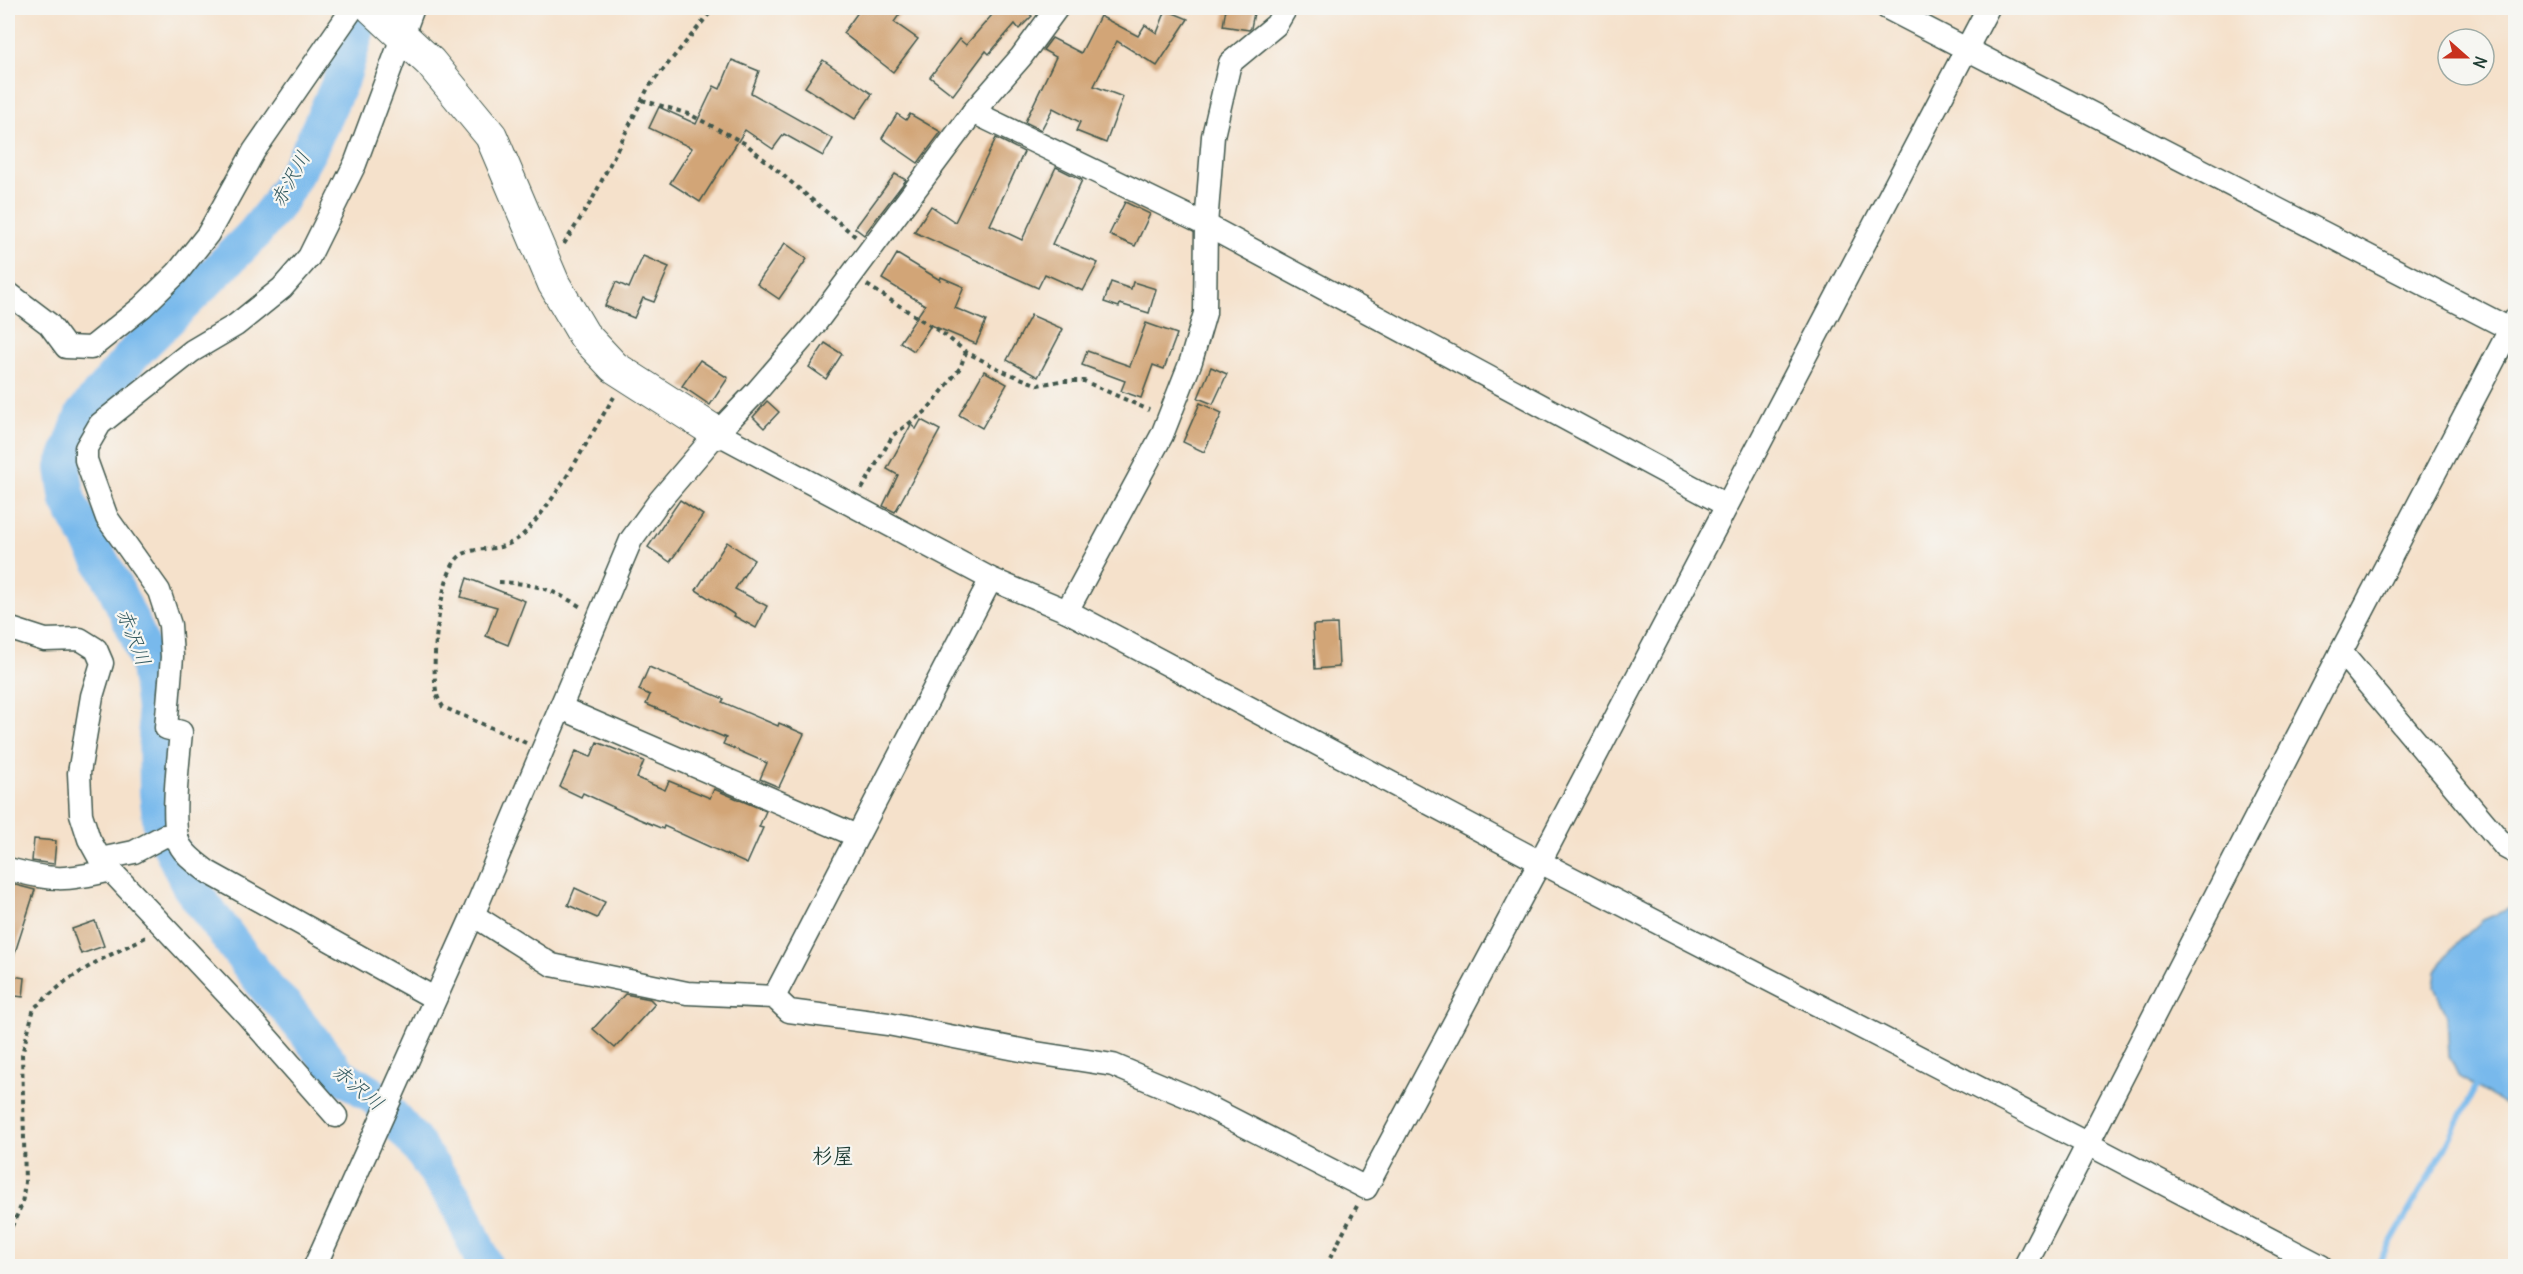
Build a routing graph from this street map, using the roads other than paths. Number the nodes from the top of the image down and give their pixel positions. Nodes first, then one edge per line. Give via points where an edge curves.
1 (353, 8) edge
2 (1057, 8) edge
3 (1286, 8) edge
4 (1887, 8) edge
5 (1988, 8) edge
6 (395, 19) edge
7 (1966, 49) junction
8 (973, 112) junction
9 (1206, 225) junction
10 (8, 293) edge
11 (2513, 323) edge
12 (717, 433) junction
13 (1726, 505) junction
14 (991, 579) junction
15 (1067, 611) junction
16 (8, 628) edge
17 (2341, 652) junction
18 (561, 708) junction
19 (857, 836) junction
20 (177, 837) junction
21 (2516, 853) edge
22 (1540, 862) junction
23 (106, 864) junction
24 (8, 869) edge
25 (473, 915) junction
26 (774, 997) junction
27 (434, 998) junction
28 (336, 1116) dead end
29 (2090, 1145) junction
30 (315, 1266) edge
31 (2025, 1266) edge
32 (2320, 1266) edge

1 - 10 street via 254,151 208,234 177,273 142,307 91,348 66,347 49,324
2 - 8 street
3 - 9 street via 1276,25 1230,63 1213,136
4 - 7 street
5 - 7 street
6 - 12 street via 491,136 554,285 584,335 614,367
6 - 20 street via 355,164 309,257 282,288 236,325 192,351 106,419 86,448 86,460 107,518 159,591 170,625 172,657 166,728 181,732
7 - 11 street
7 - 13 street
8 - 9 street
8 - 12 street via 801,341
9 - 13 street
9 - 15 street via 1205,313 1191,361 1168,419
11 - 17 street
12 - 14 street
12 - 18 street via 631,540
13 - 22 street
14 - 15 street
14 - 19 street
15 - 22 street
16 - 23 street via 45,640 80,639 96,648 102,663 92,696 79,773 81,814 89,839
17 - 21 street via 2505,847
17 - 29 street
18 - 19 street
18 - 25 street
19 - 26 street
20 - 23 street via 164,836
20 - 27 street via 188,856 208,872
22 - 26 street via 1366,1188 1189,1097 1113,1065 888,1024 789,1011
22 - 29 street
23 - 24 street via 71,879
23 - 28 street
25 - 26 street via 552,965 687,993
25 - 27 street
27 - 30 street
29 - 31 street
29 - 32 street

